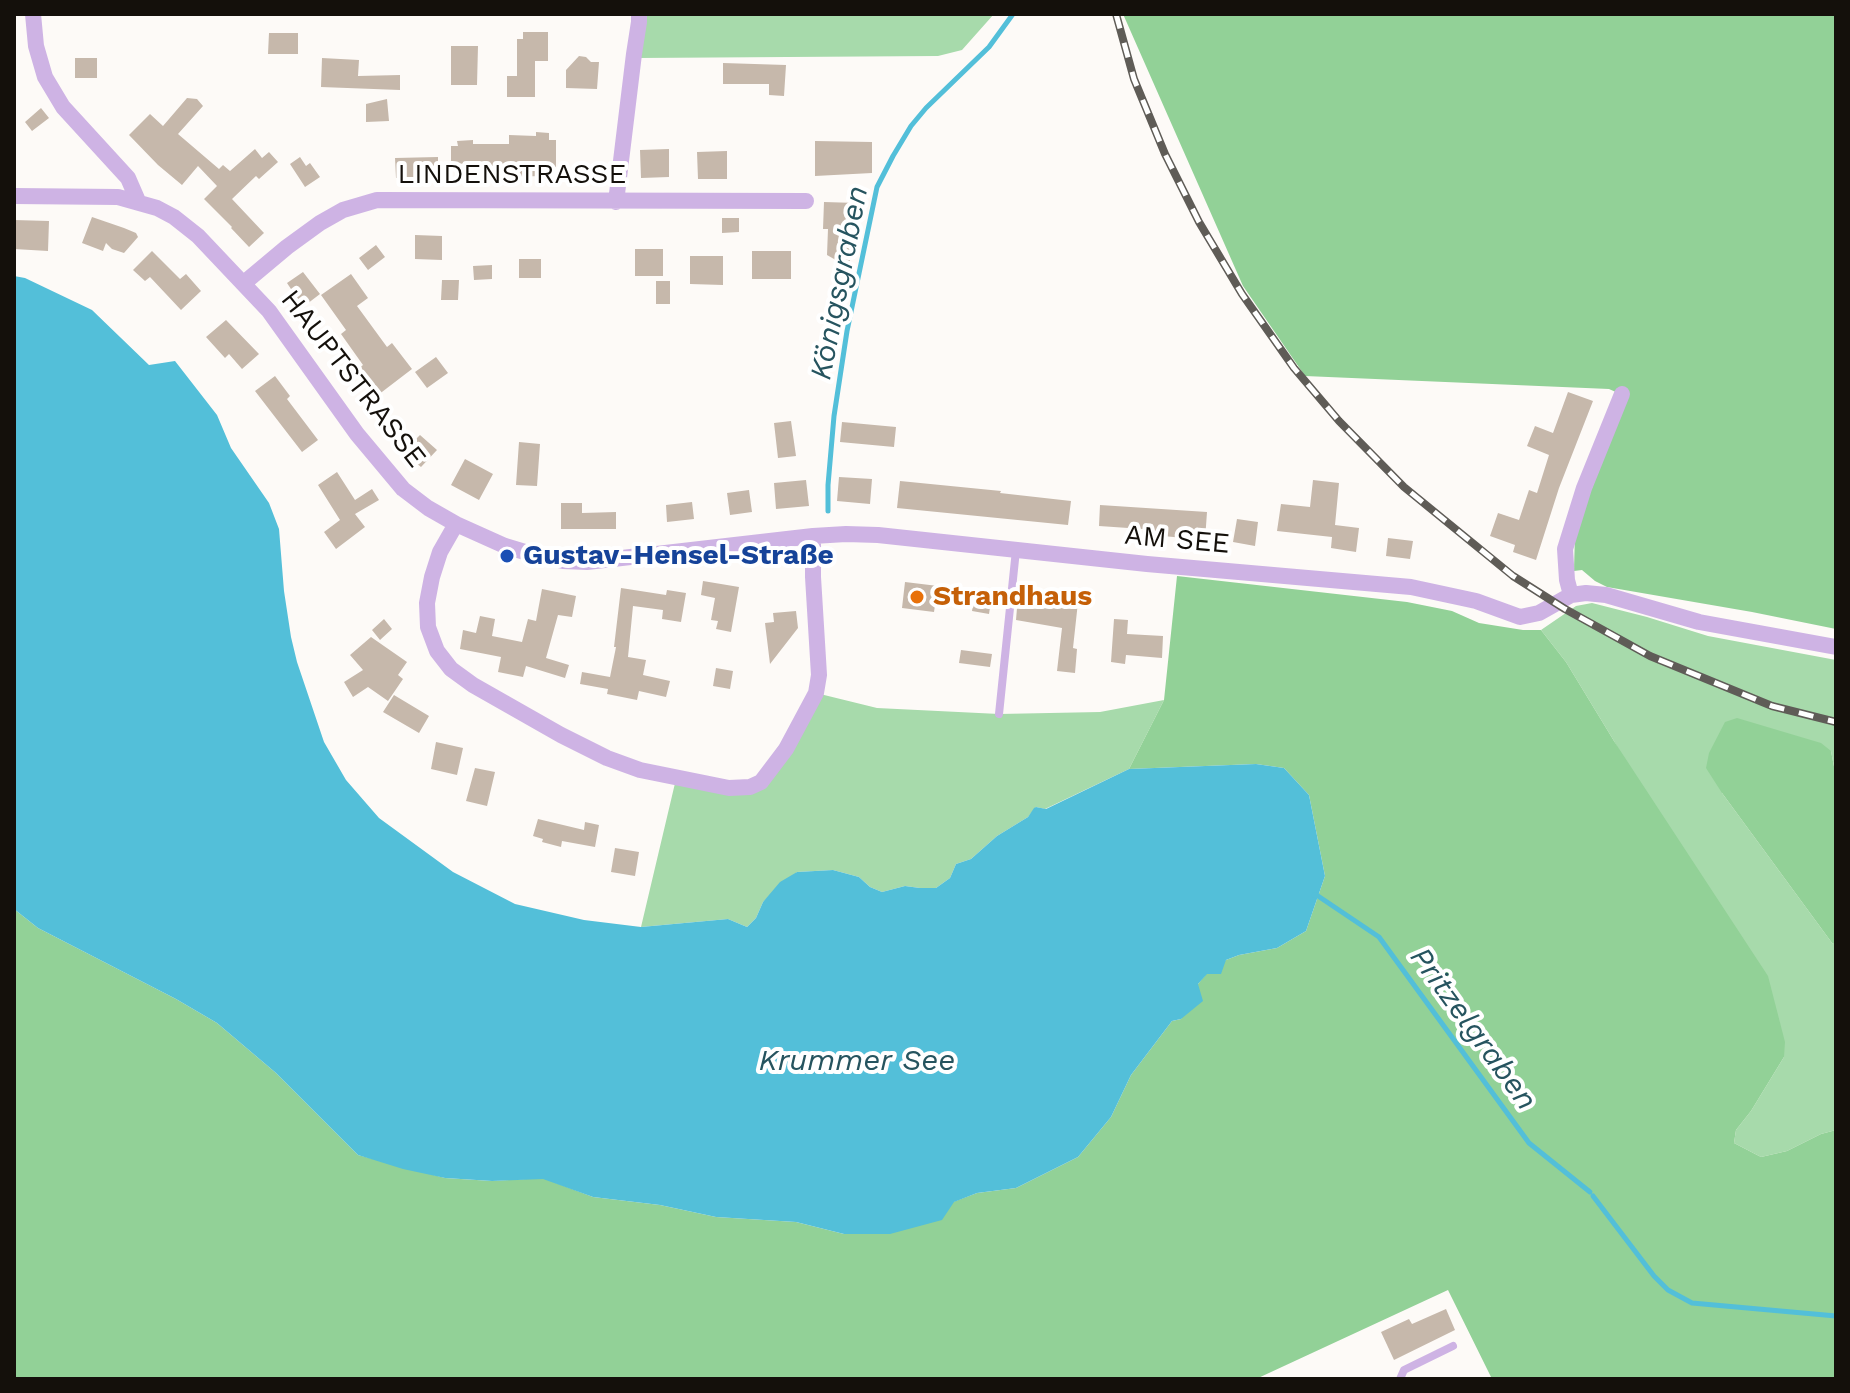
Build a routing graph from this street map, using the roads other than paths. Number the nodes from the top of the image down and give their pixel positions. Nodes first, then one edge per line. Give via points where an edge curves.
1 (33, 14) edge
2 (639, 14) edge
3 (14, 196) edge
4 (138, 201) junction
5 (806, 201) dead end
6 (616, 202) junction
7 (244, 283) junction
8 (1622, 394) dead end
9 (456, 524) junction
10 (813, 536) junction
11 (1016, 549) junction
12 (1571, 595) junction
13 (1836, 647) edge
14 (999, 714) dead end
15 (1453, 1346) dead end
16 (1400, 1379) edge

1 - 4 street via 45,77 63,107 128,178
2 - 6 street
3 - 4 street, HAUPTSTRASSE
4 - 7 street, HAUPTSTRASSE via 198,236
5 - 6 street, LINDENSTRASSE
6 - 7 street, LINDENSTRASSE via 377,200 320,223
7 - 9 street, HAUPTSTRASSE via 393,478
8 - 12 street via 1565,549
9 - 10 street, HAUPTSTRASSE via 505,546 575,562
9 - 10 street via 440,552 427,603 428,627 451,669 607,758 729,788 761,782 816,693
10 - 11 street, AM SEE via 878,535
11 - 12 street, AM SEE via 1411,587 1520,617
11 - 14 lane
12 - 13 street via 1606,595 1699,622
15 - 16 lane via 1404,1370

